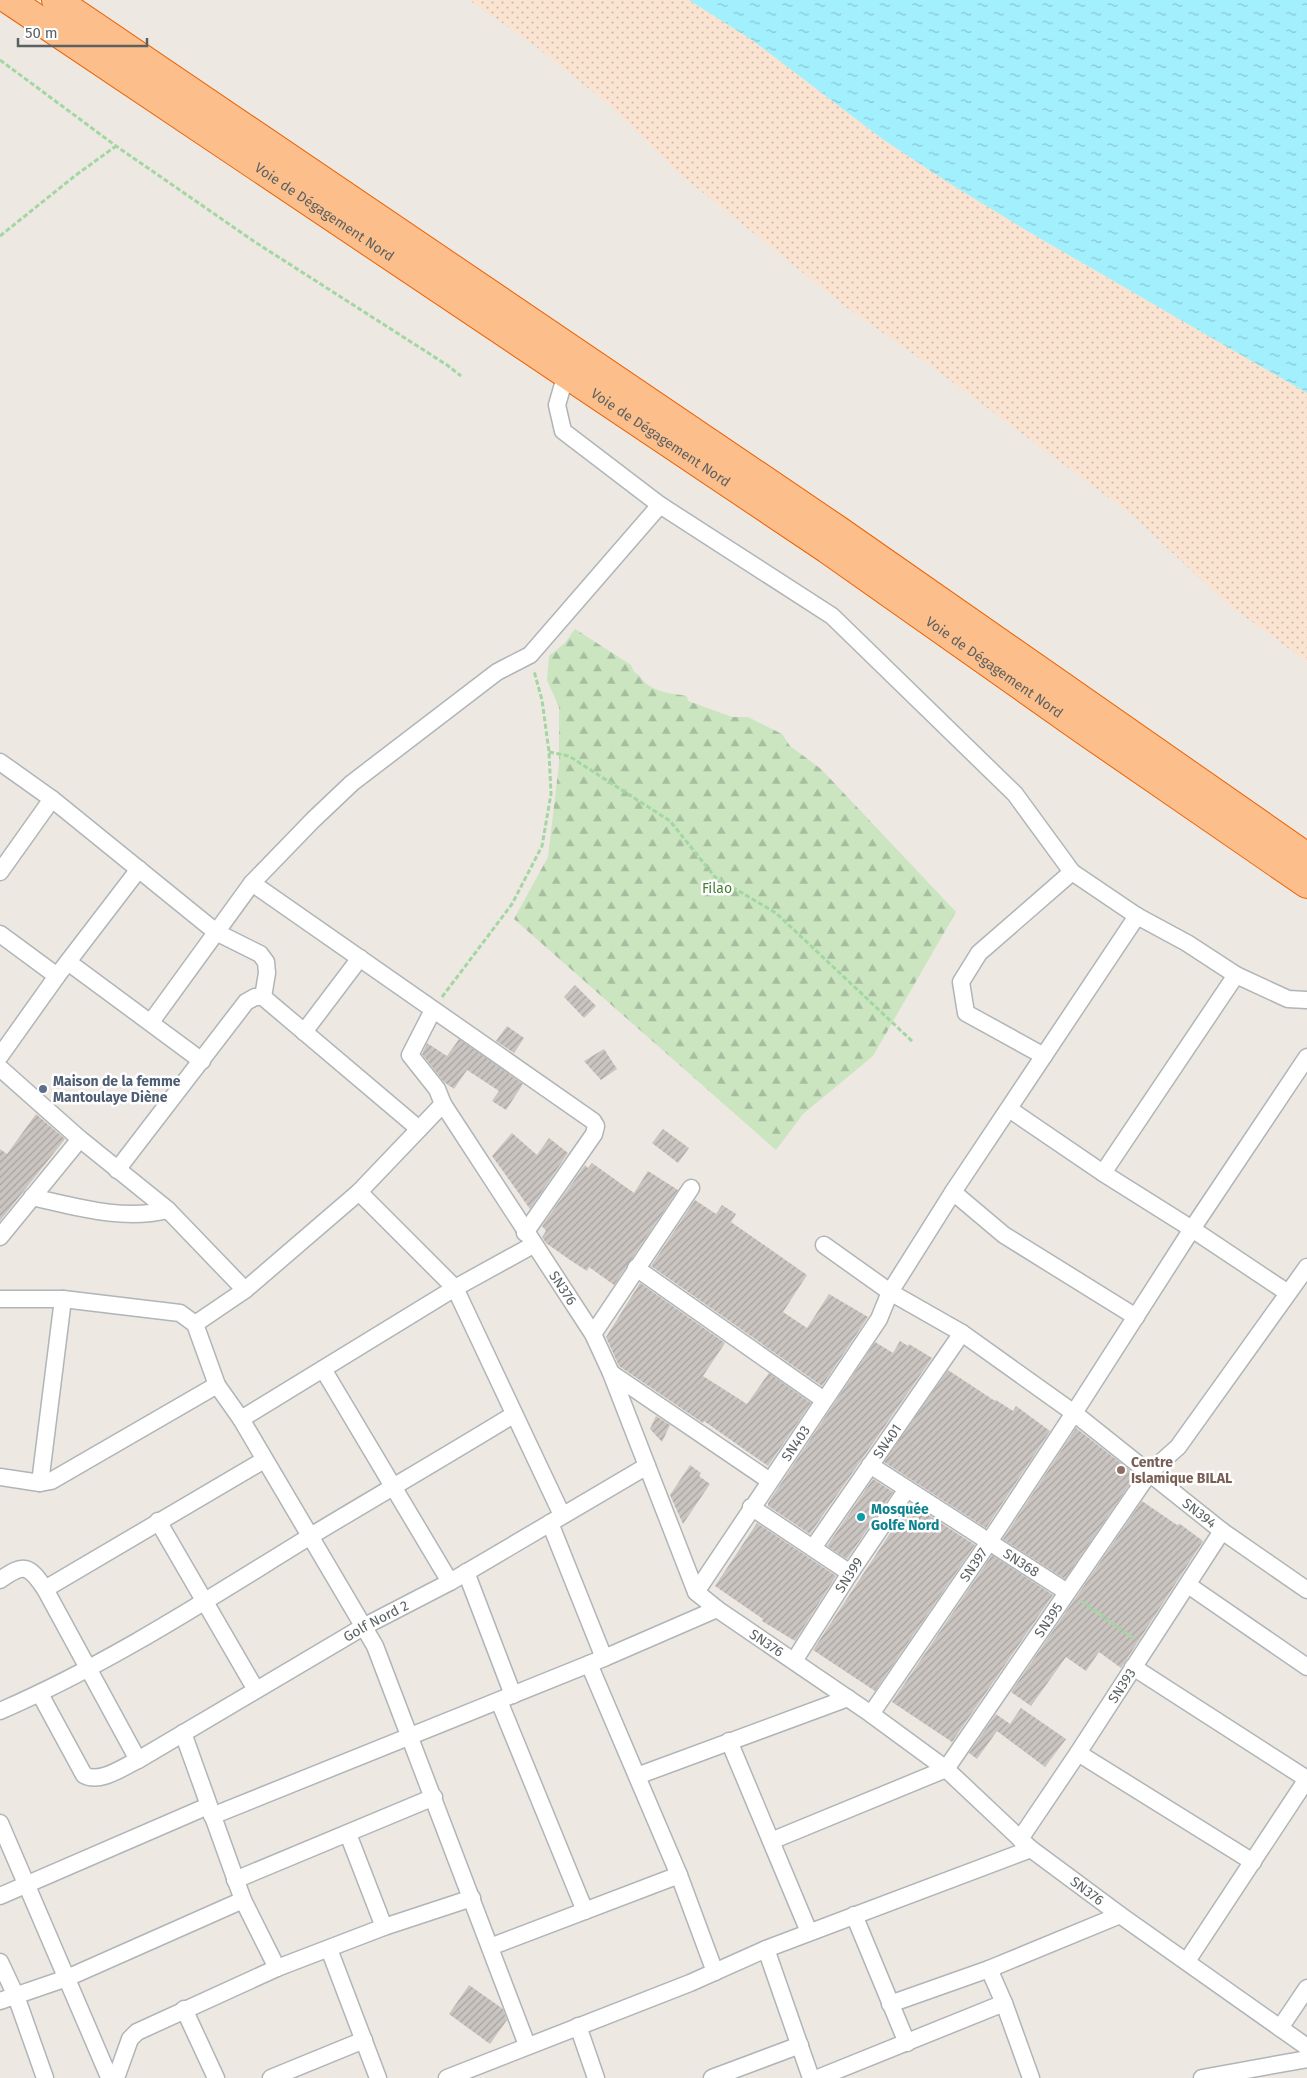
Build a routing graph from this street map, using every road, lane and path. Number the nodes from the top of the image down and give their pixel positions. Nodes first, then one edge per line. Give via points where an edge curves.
1 (9, 0) edge
2 (56, 0) edge
3 (0, 60) edge
4 (116, 146) junction
5 (0, 236) edge
6 (566, 374) junction
7 (460, 376) dead end
8 (660, 505) junction
9 (530, 655) junction
10 (549, 752) junction
11 (0, 762) edge
12 (52, 799) junction
13 (1307, 857) edge
14 (139, 869) junction
15 (0, 872) edge
16 (1072, 872) junction
17 (252, 884) junction
18 (1307, 884) edge
19 (1137, 916) junction
20 (216, 932) junction
21 (0, 934) edge
22 (360, 958) junction
23 (68, 962) junction
24 (57, 976) junction
25 (1236, 976) junction
26 (263, 997) junction
27 (1307, 1000) edge
28 (433, 1010) junction
29 (151, 1022) junction
30 (304, 1032) junction
31 (913, 1042) dead end
32 (0, 1056) edge
33 (1044, 1056) junction
34 (1307, 1058) edge
35 (202, 1060) junction
36 (0, 1068) edge
37 (443, 1104) junction
38 (1009, 1109) junction
39 (419, 1129) junction
40 (80, 1139) junction
41 (117, 1170) junction
42 (1103, 1173) junction
43 (691, 1188) dead end
44 (358, 1192) junction
45 (953, 1192) junction
46 (32, 1196) junction
47 (168, 1210) junction
48 (1192, 1229) junction
49 (0, 1237) edge
50 (529, 1239) junction
51 (824, 1245) dead end
52 (1307, 1267) edge
53 (636, 1268) junction
54 (455, 1288) junction
55 (246, 1290) junction
56 (890, 1292) junction
57 (1288, 1294) junction
58 (0, 1299) edge
59 (63, 1300) junction
60 (1136, 1316) junction
61 (196, 1324) junction
62 (962, 1333) junction
63 (593, 1334) junction
64 (323, 1369) junction
65 (612, 1373) junction
66 (218, 1385) junction
67 (824, 1400) junction
68 (1074, 1413) junction
69 (514, 1414) junction
70 (240, 1419) junction
71 (264, 1460) junction
72 (870, 1465) junction
73 (647, 1466) junction
74 (1150, 1472) junction
75 (0, 1477) edge
76 (770, 1481) junction
77 (40, 1483) junction
78 (393, 1488) junction
79 (906, 1489) junction
80 (752, 1507) junction
81 (556, 1519) junction
82 (158, 1522) junction
83 (1222, 1531) junction
84 (309, 1537) junction
85 (989, 1542) junction
86 (812, 1548) junction
87 (466, 1572) junction
88 (850, 1573) junction
89 (0, 1580) edge
90 (450, 1582) junction
91 (1188, 1585) junction
92 (45, 1589) junction
93 (1307, 1590) edge
94 (696, 1592) junction
95 (1067, 1592) junction
96 (205, 1603) junction
97 (717, 1609) junction
98 (363, 1627) junction
99 (1146, 1647) junction
100 (604, 1658) junction
101 (794, 1661) junction
102 (589, 1664) junction
103 (1132, 1667) junction
104 (1307, 1667) edge
105 (87, 1669) junction
106 (256, 1690) junction
107 (40, 1694) junction
108 (506, 1698) junction
109 (848, 1698) junction
110 (0, 1711) edge
111 (871, 1714) junction
112 (182, 1733) junction
113 (409, 1736) junction
114 (728, 1741) junction
115 (1078, 1753) junction
116 (138, 1760) junction
117 (946, 1769) junction
118 (637, 1776) junction
119 (1307, 1779) edge
120 (434, 1797) junction
121 (210, 1811) junction
122 (0, 1823) edge
123 (348, 1834) junction
124 (770, 1841) junction
125 (1025, 1844) junction
126 (1253, 1862) junction
127 (679, 1876) junction
128 (235, 1880) junction
129 (26, 1885) junction
130 (0, 1896) edge
131 (472, 1898) junction
132 (243, 1900) junction
133 (586, 1911) junction
134 (854, 1915) junction
135 (1120, 1915) junction
136 (384, 1927) junction
137 (809, 1932) junction
138 (490, 1947) junction
139 (329, 1948) junction
140 (766, 1948) junction
141 (1187, 1961) junction
142 (0, 1962) edge
143 (277, 1968) junction
144 (989, 1969) junction
145 (716, 1972) junction
146 (67, 1978) junction
147 (1307, 1988) edge
148 (16, 1996) junction
149 (0, 2001) edge
150 (1004, 2003) junction
151 (890, 2004) junction
152 (184, 2009) junction
153 (578, 2026) junction
154 (1280, 2028) junction
155 (364, 2040) junction
156 (907, 2043) junction
157 (527, 2045) junction
158 (800, 2045) junction
159 (1307, 2047) edge
160 (1307, 2059) edge
161 (45, 2078) edge
162 (112, 2078) edge
163 (216, 2078) edge
164 (271, 2078) edge
165 (378, 2078) edge
166 (447, 2078) edge
167 (596, 2078) edge
168 (712, 2078) edge
169 (811, 2078) edge
170 (818, 2078) edge
171 (1031, 2078) edge
172 (1202, 2078) edge

1 - 6 highway, Voie de Dégagement Nord
2 - 13 highway, Voie de Dégagement Nord via 838,530
3 - 4 path
4 - 5 path
4 - 7 path
6 - 8 street via 556,405 563,431
6 - 18 highway, Voie de Dégagement Nord via 827,549
8 - 9 street
8 - 16 street via 832,616 1015,794
9 - 10 path via 542,700
9 - 17 street via 497,672 352,783
10 - 28 path via 551,794 542,846 512,904
10 - 31 path via 570,756 670,821 715,877 776,913
11 - 12 street
12 - 14 street
12 - 15 street
14 - 20 street
14 - 23 street
16 - 19 street
16 - 33 street via 979,953 961,982 966,1013
17 - 20 street
17 - 22 street
19 - 25 street via 1187,943
19 - 33 street, SN403
20 - 26 street via 260,954 266,962
20 - 29 street
21 - 24 street
22 - 28 street
22 - 30 street
23 - 24 street
23 - 29 street
24 - 32 street
25 - 27 street via 1288,999
25 - 42 street
26 - 30 street
26 - 35 street via 246,1002
28 - 37 street, SN376 via 410,1055 438,1089
28 - 50 street via 596,1126
29 - 35 street
30 - 39 street
33 - 38 street, SN403
34 - 48 street, SN397
35 - 41 street
36 - 40 street
37 - 39 street
37 - 50 street, SN376
38 - 42 street
38 - 45 street, SN403
39 - 44 street
40 - 41 street
40 - 46 street
41 - 47 street
42 - 48 street
43 - 53 street
44 - 54 street
44 - 55 street
45 - 56 street, SN403
45 - 60 street via 1004,1235
46 - 47 street via 122,1215
46 - 49 street
47 - 55 street
48 - 57 street
48 - 60 street, SN397
50 - 54 street
50 - 63 street, SN376
51 - 56 street, SN394
52 - 57 street, SN395
53 - 63 street
53 - 67 street
54 - 64 street
54 - 69 street
55 - 61 street
56 - 62 street, SN394
56 - 67 street, SN403 via 879,1319
57 - 74 street, SN395 via 1178,1447
58 - 59 street
59 - 61 street via 175,1311
59 - 77 street
60 - 68 street, SN397
61 - 66 street
62 - 68 street, SN394
62 - 72 street, SN401
63 - 65 street, SN376
64 - 70 street
64 - 78 street
65 - 73 street, SN376
65 - 76 street
66 - 70 street
66 - 77 street via 51,1481
67 - 76 street, SN403
68 - 74 street, SN394
68 - 85 street, SN397
69 - 78 street
69 - 81 street
70 - 71 street
71 - 82 street
71 - 84 street
72 - 79 street, SN368
72 - 86 street, SN401
73 - 81 street, Golf Nord 2
73 - 94 street, SN376
74 - 83 street, SN394
74 - 95 street, SN395
75 - 77 street
76 - 80 street, SN403
78 - 84 street
78 - 90 street
79 - 85 street, SN368
79 - 88 street, SN399
80 - 86 street
80 - 94 street, SN403
81 - 87 street, Golf Nord 2
81 - 100 street
82 - 92 street
82 - 96 street
83 - 91 street, SN393
83 - 93 street, SN394
84 - 96 street
84 - 98 street
85 - 95 street, SN368
85 - 111 street, SN397
86 - 88 street
87 - 90 street, Golf Nord 2
87 - 108 street
88 - 101 street, SN399
89 - 92 street via 16,1570 29,1570
90 - 98 street, Golf Nord 2
91 - 99 street, SN393
91 - 104 street
92 - 105 street
94 - 97 street, SN376
95 - 99 path
95 - 117 street, SN395
96 - 105 street
96 - 106 street
97 - 100 street
97 - 101 street, SN376
98 - 106 street, Golf Nord 2
98 - 113 street via 375,1646
99 - 103 street, SN393
100 - 102 street
101 - 109 street, SN376
102 - 108 street
102 - 118 street
103 - 115 street, SN393
103 - 119 street
105 - 107 street
105 - 116 street
106 - 112 street, Golf Nord 2
107 - 110 street
107 - 116 street, Golf Nord 2 via 84,1775 94,1778 105,1776
108 - 113 street
108 - 133 street
109 - 111 street, SN376
109 - 114 street
111 - 117 street, SN376
112 - 116 street, Golf Nord 2
112 - 121 street
113 - 120 street
113 - 121 street
114 - 118 street
114 - 124 street
115 - 125 street, SN393
115 - 126 street
117 - 124 street
117 - 125 street, SN376
118 - 127 street
119 - 126 street
120 - 123 street
120 - 131 street
121 - 128 street
121 - 129 street
122 - 129 street
123 - 128 street
123 - 136 street
124 - 137 street
125 - 134 street
125 - 135 street, SN376
126 - 141 street
127 - 133 street
127 - 145 street
128 - 132 street
129 - 130 street
129 - 146 street
131 - 136 street
131 - 138 street
132 - 143 street
132 - 146 street
133 - 138 street
134 - 137 street
134 - 151 street
135 - 141 street, SN376
135 - 144 street
136 - 139 street
137 - 140 street
138 - 157 street
139 - 143 street
139 - 155 street
140 - 145 street
140 - 158 street
141 - 154 street, SN376
142 - 148 street
143 - 152 street
144 - 150 street
144 - 151 street
145 - 153 street
146 - 148 street
146 - 162 street
147 - 154 street
148 - 149 street
148 - 161 street
150 - 156 street
150 - 171 street
151 - 156 street
152 - 162 street via 134,2035
152 - 163 street
153 - 157 street
153 - 167 street
154 - 159 street, SN376
155 - 164 street
155 - 165 street
156 - 170 street
157 - 166 street
158 - 168 street
158 - 169 street
160 - 172 street

